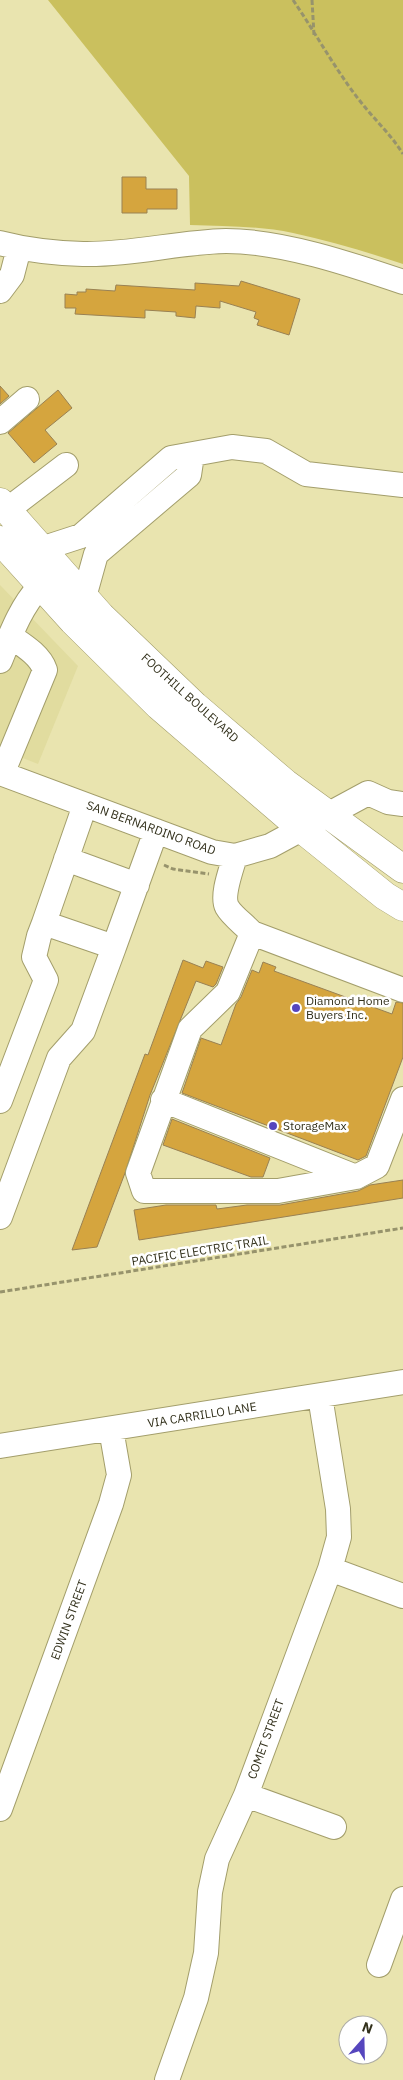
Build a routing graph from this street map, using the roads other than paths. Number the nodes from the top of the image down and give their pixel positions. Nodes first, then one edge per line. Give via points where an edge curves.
1 (10, 246) edge
2 (403, 282) edge
3 (0, 291) edge
4 (28, 399) dead end
5 (0, 422) edge
6 (192, 455) junction
7 (66, 465) dead end
8 (155, 472) junction
9 (403, 484) edge
10 (171, 490) junction
11 (3, 506) edge
12 (81, 536) junction
13 (0, 540) edge
14 (41, 549) junction
15 (96, 554) junction
16 (40, 586) junction
17 (84, 598) junction
18 (10, 636) junction
19 (0, 661) edge
20 (1, 774) edge
21 (403, 804) edge
22 (85, 805) junction
23 (328, 816) junction
24 (303, 830) junction
25 (156, 831) junction
26 (236, 856) junction
27 (66, 859) junction
28 (403, 869) edge
29 (136, 885) junction
30 (403, 907) edge
31 (44, 922) junction
32 (252, 933) junction
33 (114, 947) junction
34 (403, 990) edge
35 (403, 1099) edge
36 (164, 1100) junction
37 (0, 1101) edge
38 (356, 1177) junction
39 (0, 1217) edge
40 (403, 1382) edge
41 (320, 1396) junction
42 (111, 1429) junction
43 (0, 1446) edge
44 (330, 1568) junction
45 (403, 1596) edge
46 (246, 1795) junction
47 (0, 1808) edge
48 (334, 1827) dead end
49 (403, 1899) edge
50 (379, 1965) dead end
51 (166, 2080) edge

1 - 2 street via 84,254 188,243 257,243 308,254
1 - 3 street via 12,275
4 - 5 street
6 - 8 street via 171,458
6 - 9 street via 241,448 266,452 306,474
6 - 10 street via 189,475
7 - 11 street
8 - 10 street
8 - 12 street
10 - 15 street
11 - 14 main road, FOOTHILL BOULEVARD
12 - 14 street
12 - 15 street
13 - 16 main road, FOOTHILL BOULEVARD
14 - 17 main road, FOOTHILL BOULEVARD
15 - 17 street
16 - 18 street via 18,616
16 - 24 main road, FOOTHILL BOULEVARD via 159,706
17 - 23 main road, FOOTHILL BOULEVARD via 195,706
18 - 19 street
18 - 20 street via 26,647 45,670
20 - 22 street, SAN BERNARDINO ROAD
21 - 23 street, SAN BERNARDINO ROAD via 388,802 368,793
22 - 25 street, SAN BERNARDINO ROAD
22 - 27 street
23 - 24 street, SAN BERNARDINO ROAD
23 - 28 main road, FOOTHILL BOULEVARD
24 - 26 street, SAN BERNARDINO ROAD via 270,846
24 - 30 main road, FOOTHILL BOULEVARD
25 - 26 street, SAN BERNARDINO ROAD via 212,852
25 - 29 street
26 - 32 street via 228,880 226,906
27 - 29 street
27 - 31 street
29 - 33 street
31 - 33 street
31 - 37 street via 34,957 46,980
32 - 34 street
32 - 36 street via 228,992 190,1029
33 - 39 street via 83,1031 59,1058
35 - 38 street via 377,1166
36 - 38 street
36 - 38 street via 138,1172 144,1191 278,1191
40 - 41 street, VIA CARRILLO LANE
41 - 42 street, VIA CARRILLO LANE
41 - 44 street, COMET STREET via 338,1509 339,1537
42 - 43 street, VIA CARRILLO LANE
42 - 47 street, EDWIN STREET via 119,1475 111,1504
44 - 45 street
44 - 46 street, COMET STREET
46 - 48 street
46 - 51 street, COMET STREET via 217,1860 210,1892 206,1953 196,1998
49 - 50 street

